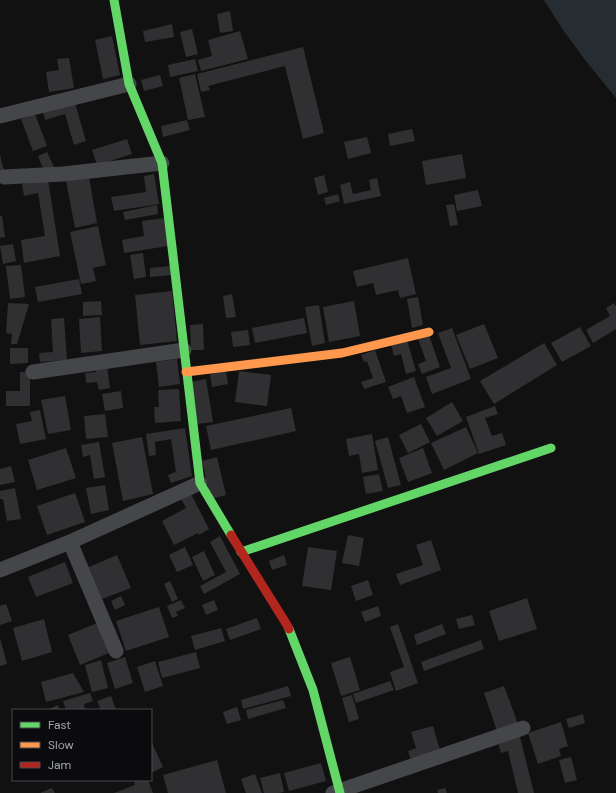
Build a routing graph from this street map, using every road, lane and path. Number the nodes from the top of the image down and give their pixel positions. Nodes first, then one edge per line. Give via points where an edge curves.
1 (114, 0) edge
2 (129, 84) junction
3 (0, 116) edge
4 (162, 163) junction
5 (4, 177) dead end
6 (429, 332) dead end
7 (184, 350) junction
8 (33, 372) dead end
9 (186, 372) junction
10 (550, 448) dead end
11 (200, 483) junction
12 (70, 542) junction
13 (242, 552) junction
14 (0, 570) edge
15 (116, 651) dead end
16 (522, 728) dead end
17 (337, 793) edge

1 - 2 street
2 - 3 street
2 - 4 street
4 - 5 street via 63,174
4 - 7 street
6 - 9 street via 342,353
7 - 8 street
7 - 9 street
9 - 11 street
10 - 13 street
11 - 12 street
11 - 13 street
12 - 14 street
12 - 15 street
13 - 17 street via 288,625 313,690
16 - 17 street

